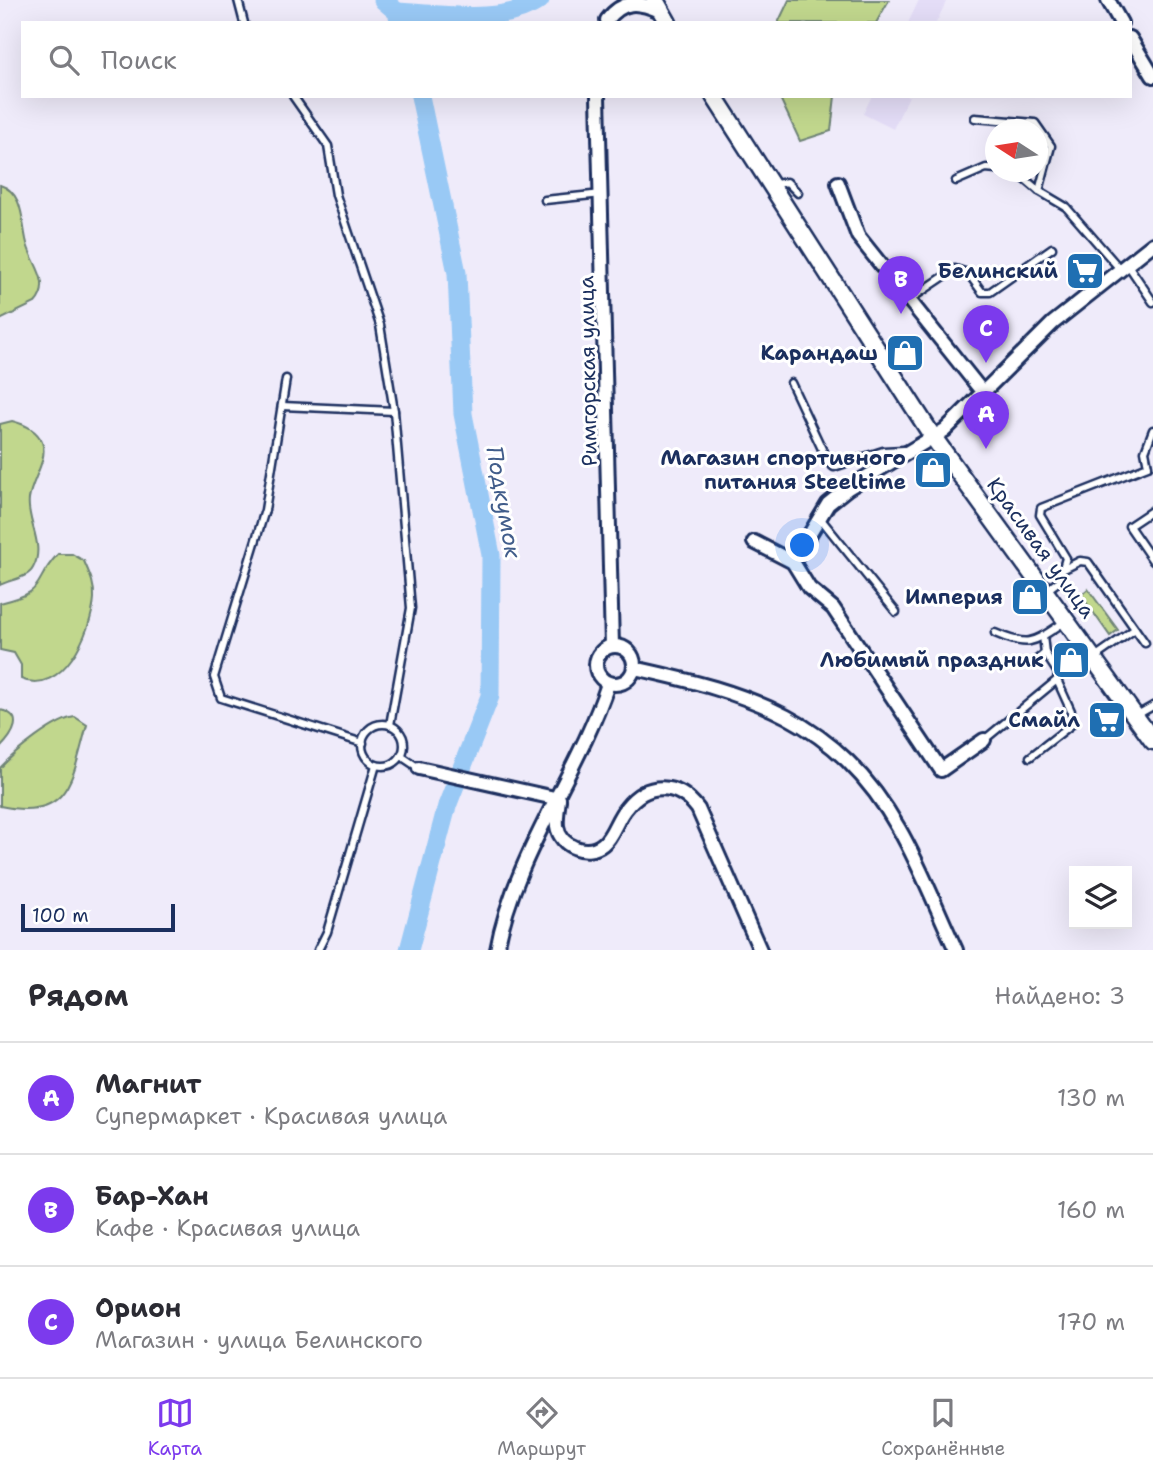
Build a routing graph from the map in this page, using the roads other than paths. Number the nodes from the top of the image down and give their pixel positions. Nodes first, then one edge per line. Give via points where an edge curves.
1 (238, 0) edge
2 (609, 0) edge
3 (1108, 0) edge
4 (661, 11) edge
5 (243, 21) edge
6 (604, 21) edge
7 (605, 21) edge
8 (1120, 21) edge
9 (1132, 41) edge
10 (1153, 76) edge
11 (294, 98) edge
12 (598, 98) edge
13 (715, 98) edge
14 (975, 118) dead end
15 (985, 168) edge
16 (956, 181) dead end
17 (1029, 182) edge
18 (838, 183) dead end
19 (769, 186) junction
20 (1040, 191) junction
21 (798, 193) dead end
22 (602, 194) junction
23 (545, 200) dead end
24 (1153, 244) edge
25 (1052, 248) dead end
26 (1124, 267) junction
27 (909, 300) junction
28 (1153, 302) edge
29 (286, 379) dead end
30 (791, 383) dead end
31 (984, 394) junction
32 (282, 406) junction
33 (394, 411) junction
34 (1153, 430) edge
35 (933, 437) junction
36 (913, 450) junction
37 (1153, 510) edge
38 (818, 517) junction
39 (754, 542) dead end
40 (1153, 561) edge
41 (793, 562) junction
42 (1064, 569) junction
43 (1047, 590) junction
44 (896, 612) dead end
45 (1068, 620) junction
46 (1135, 629) junction
47 (995, 633) dead end
48 (1043, 636) junction
49 (1145, 643) dead end
50 (612, 646) junction
51 (1045, 653) junction
52 (1095, 657) junction
53 (1033, 663) dead end
54 (634, 668) junction
55 (1056, 680) junction
56 (608, 684) junction
57 (1153, 706) edge
58 (1137, 715) junction
59 (390, 725) junction
60 (984, 740) joint
61 (1153, 741) edge
62 (363, 743) junction
63 (401, 756) junction
64 (1030, 757) dead end
65 (376, 765) junction
66 (419, 768) joint
67 (559, 799) junction
68 (318, 950) edge
69 (497, 950) edge
70 (760, 950) edge
71 (956, 950) edge

1 - 5 lane
2 - 6 street
3 - 8 street
4 - 7 street via 628,2
9 - 10 street
11 - 33 lane via 328,146 336,195 380,325
12 - 22 street, Римгорская улица
13 - 19 main road, Красивая улица
14 - 20 lane via 1035,123 1051,146
15 - 16 lane
17 - 20 lane
18 - 27 street via 858,236
19 - 21 lane via 787,182
19 - 35 main road, Красивая улица via 806,250
20 - 26 lane via 1066,207
22 - 23 lane
22 - 50 street, Римгорская улица
24 - 26 street
25 - 27 lane via 990,292 982,292 968,273 955,269
26 - 28 lane
26 - 31 street via 1053,323
27 - 31 street
29 - 32 lane
30 - 36 lane via 834,467 883,451
31 - 35 street
32 - 33 lane
32 - 62 lane via 265,510 214,677 221,698
33 - 59 lane via 411,608
34 - 42 lane via 1145,451 1148,467 1041,508 1040,515 1063,549
35 - 36 street
35 - 43 main road, Красивая улица
36 - 38 street via 848,488
37 - 40 lane via 1129,526
38 - 41 street
38 - 44 lane
39 - 41 street
41 - 60 street via 808,588 833,608 941,770
42 - 43 lane via 1059,581
42 - 46 lane via 1088,562
43 - 45 main road, Красивая улица
45 - 48 lane
45 - 52 main road, Красивая улица
46 - 49 lane
46 - 52 lane
47 - 48 lane via 1019,644
48 - 51 lane
50 - 54 street via 628,651
50 - 56 street via 600,652 595,663 598,676
51 - 53 lane
51 - 55 lane via 1058,673
52 - 58 main road, Красивая улица
54 - 56 street via 625,682
54 - 71 street via 754,699 843,754 899,828
55 - 60 lane
55 - 64 lane via 1071,711 1071,725
56 - 67 street
57 - 58 lane
58 - 61 main road, Красивая улица
59 - 62 lane via 372,727
59 - 63 lane via 403,738
62 - 65 lane via 366,756
63 - 65 lane via 390,764
63 - 66 lane
65 - 68 lane
66 - 67 street
67 - 69 street via 519,882
67 - 70 street via 557,828 564,842 592,850 604,843 635,798 664,788 689,797

